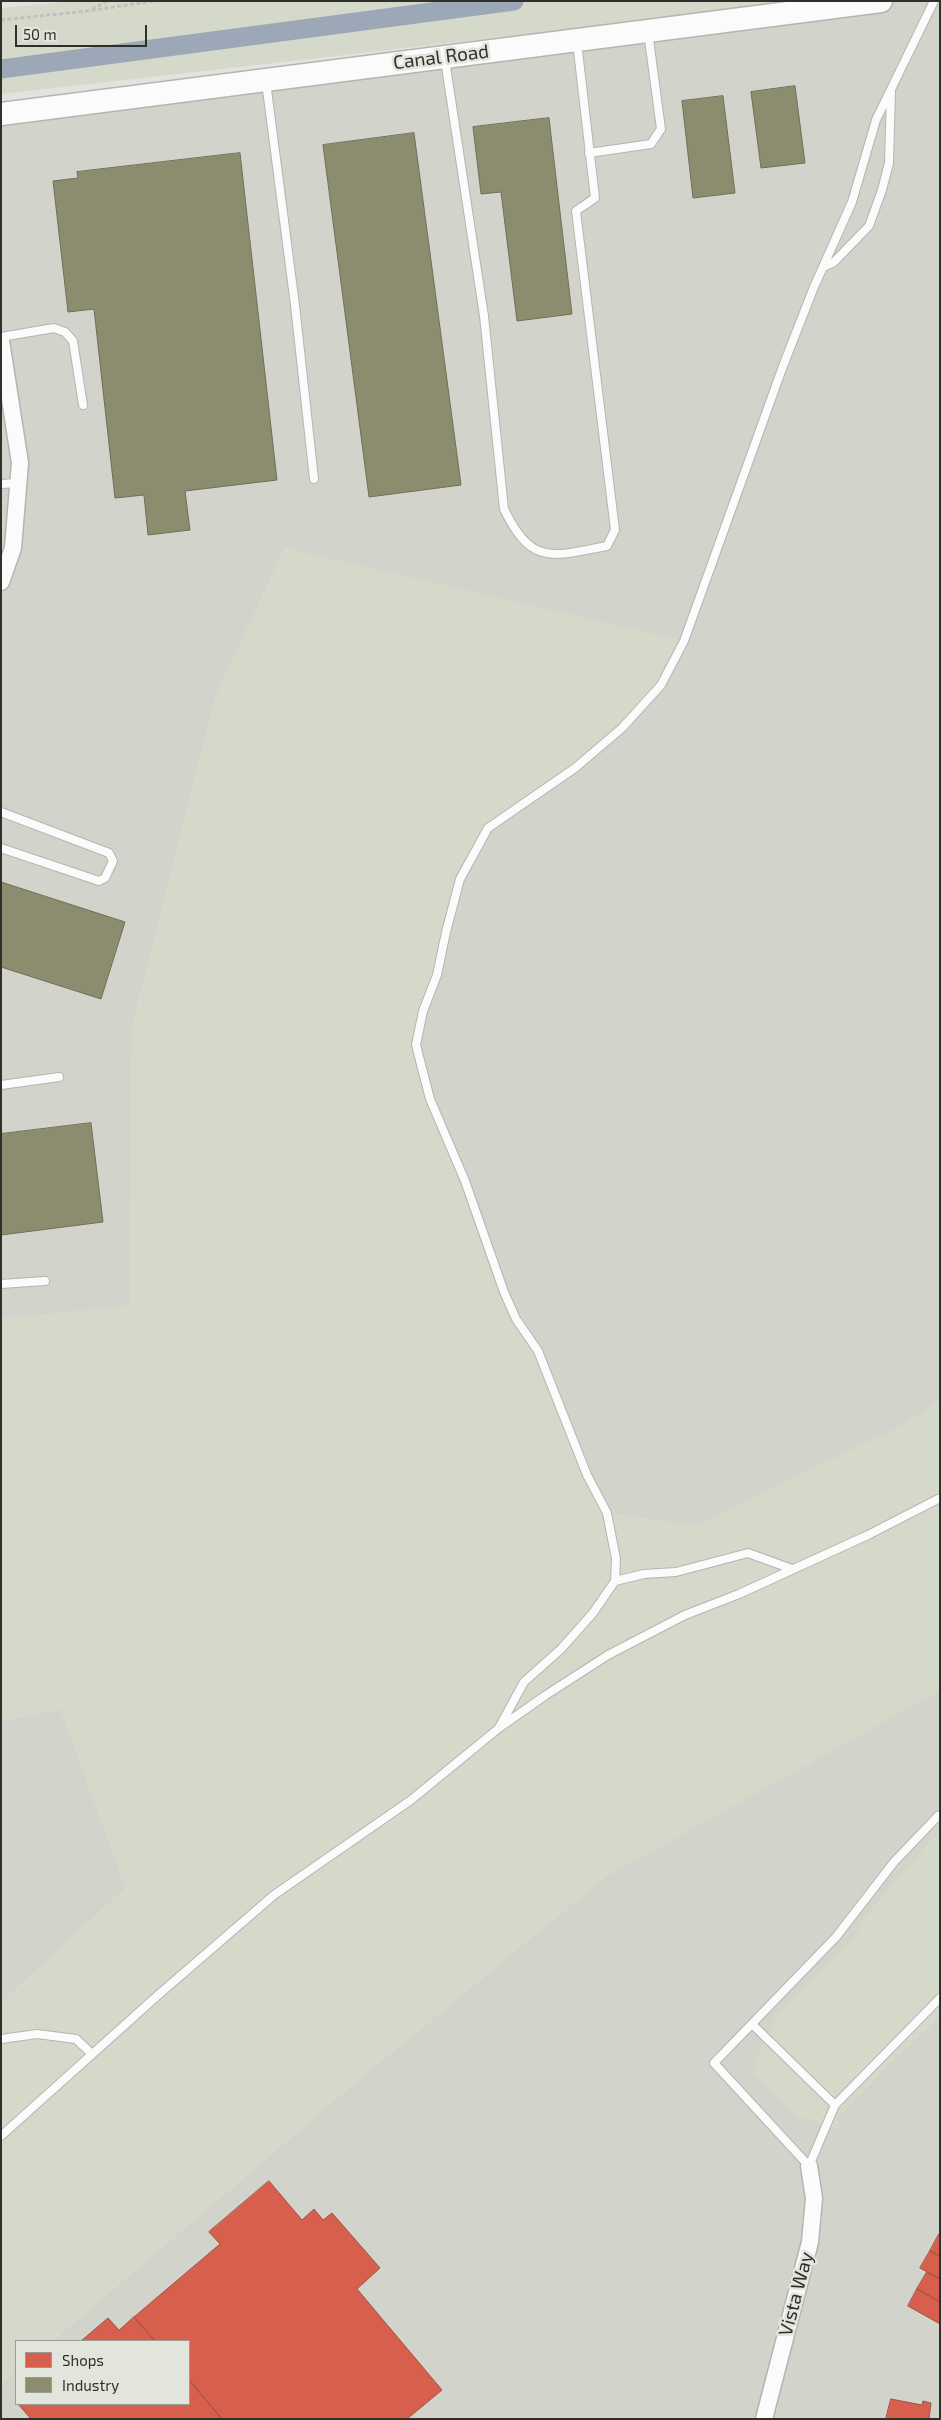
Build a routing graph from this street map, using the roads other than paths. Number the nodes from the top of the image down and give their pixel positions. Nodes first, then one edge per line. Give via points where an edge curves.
1 (877, 1) edge
2 (881, 1) edge
3 (934, 1) edge
4 (648, 31) junction
5 (577, 40) junction
6 (444, 57) junction
7 (265, 80) junction
8 (891, 87) junction
9 (1, 114) edge
10 (589, 154) junction
11 (823, 267) junction
12 (1, 336) edge
13 (1, 341) edge
14 (83, 405) dead end
15 (314, 479) dead end
16 (18, 483) junction
17 (1, 484) edge
18 (1, 582) edge
19 (1, 812) edge
20 (1, 848) edge
21 (59, 1077) dead end
22 (1, 1085) edge
23 (45, 1281) dead end
24 (1, 1284) edge
25 (940, 1498) edge
26 (792, 1569) junction
27 (614, 1581) junction
28 (500, 1728) junction
29 (938, 1816) dead end
30 (940, 1998) edge
31 (752, 2024) junction
32 (1, 2038) edge
33 (92, 2054) junction
34 (835, 2105) junction
35 (1, 2136) edge
36 (809, 2166) junction
37 (764, 2419) edge

1 - 2 main road, Canal Road
1 - 4 main road, Canal Road
3 - 8 lane
4 - 5 main road, Canal Road
4 - 10 lane via 661,129 651,144
5 - 6 main road, Canal Road
5 - 10 lane
6 - 7 main road, Canal Road
6 - 10 lane via 484,316 504,509 514,530 532,548 554,556 607,546 615,530 576,211 595,198
7 - 9 main road, Canal Road
7 - 15 lane
8 - 11 lane via 876,120 852,202
8 - 11 lane via 889,163 869,226 834,262
11 - 27 lane via 783,366 680,650 661,685 622,728 575,768 488,828 460,879 416,1045 430,1099 465,1181 504,1292 516,1319 538,1351 587,1475 607,1513 616,1559
12 - 14 lane via 54,328 65,332 73,341
13 - 16 street via 20,463
16 - 17 lane
16 - 18 street via 12,548
19 - 20 lane via 109,853 113,862 105,878 99,881
21 - 22 lane
23 - 24 lane
25 - 26 lane
26 - 27 lane via 748,1553 676,1572 644,1574
26 - 28 lane via 685,1615 608,1655
27 - 28 lane via 593,1613 524,1682
28 - 33 lane via 411,1800 274,1895
29 - 31 lane via 894,1862 836,1937
30 - 34 lane
31 - 34 lane
31 - 36 lane via 714,2063
32 - 33 lane via 37,2034 76,2039
33 - 35 lane
34 - 36 lane
36 - 37 street, Vista Way via 814,2198 810,2242

